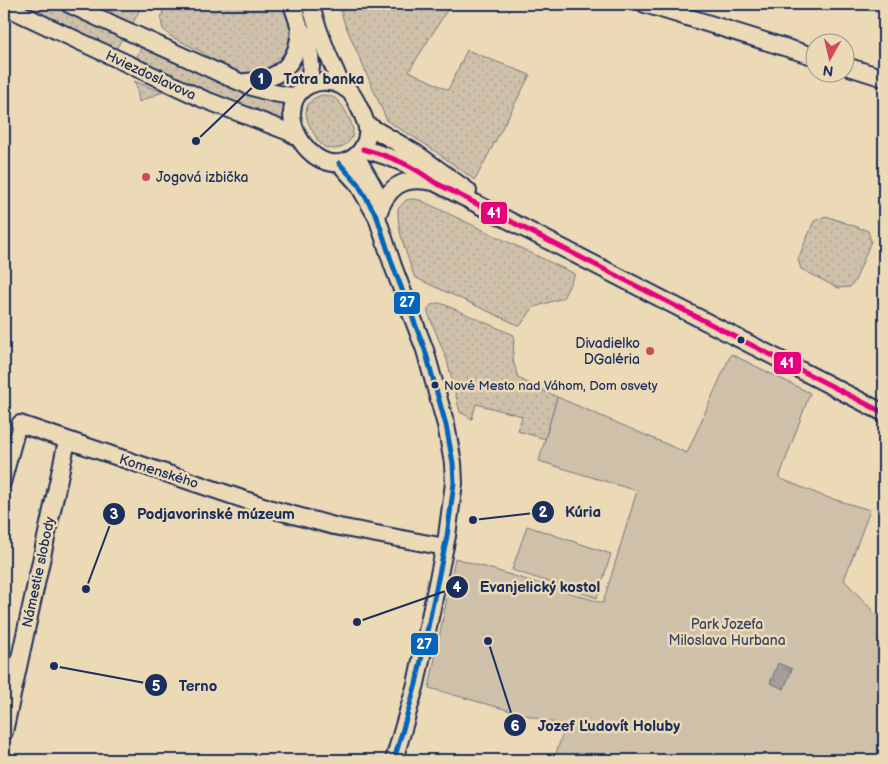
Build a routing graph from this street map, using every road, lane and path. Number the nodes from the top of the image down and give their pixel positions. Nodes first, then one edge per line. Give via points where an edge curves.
1 (69, 4) edge
2 (292, 4) edge
3 (310, 4) edge
4 (645, 4) edge
5 (4, 6) edge
6 (300, 28) junction
7 (806, 54) edge
8 (856, 69) edge
9 (884, 78) edge
10 (241, 82) junction
11 (342, 86) junction
12 (303, 91) junction
13 (367, 125) junction
14 (300, 139) junction
15 (359, 152) junction
16 (338, 164) junction
17 (434, 182) junction
18 (485, 208) junction
19 (380, 210) junction
20 (884, 413) edge
21 (20, 424) joint
22 (67, 441) junction
23 (4, 483) edge
24 (445, 547) junction
25 (4, 732) edge
26 (394, 760) edge

1 - 10 street
2 - 6 street
3 - 11 street
4 - 7 street
5 - 14 street, Hviezdoslavova via 203,99
6 - 10 street via 297,50 284,69 265,80
6 - 12 street via 307,39 312,67
8 - 9 street
10 - 12 street via 274,94
11 - 12 street via 324,80
11 - 13 street via 351,93
12 - 14 street via 292,112
13 - 15 street via 368,134
13 - 18 street via 464,187
14 - 16 street via 318,159
15 - 16 street
15 - 17 street via 386,155 413,167
15 - 19 street
16 - 19 street
17 - 18 street
17 - 19 street via 409,180 397,185 388,193
18 - 20 street
19 - 24 street via 393,266 425,350 446,425 454,484
21 - 22 street, Komenského
21 - 23 street
22 - 24 street, Komenského via 275,510 334,526
22 - 25 street, Námestie slobody
24 - 26 street via 416,684

